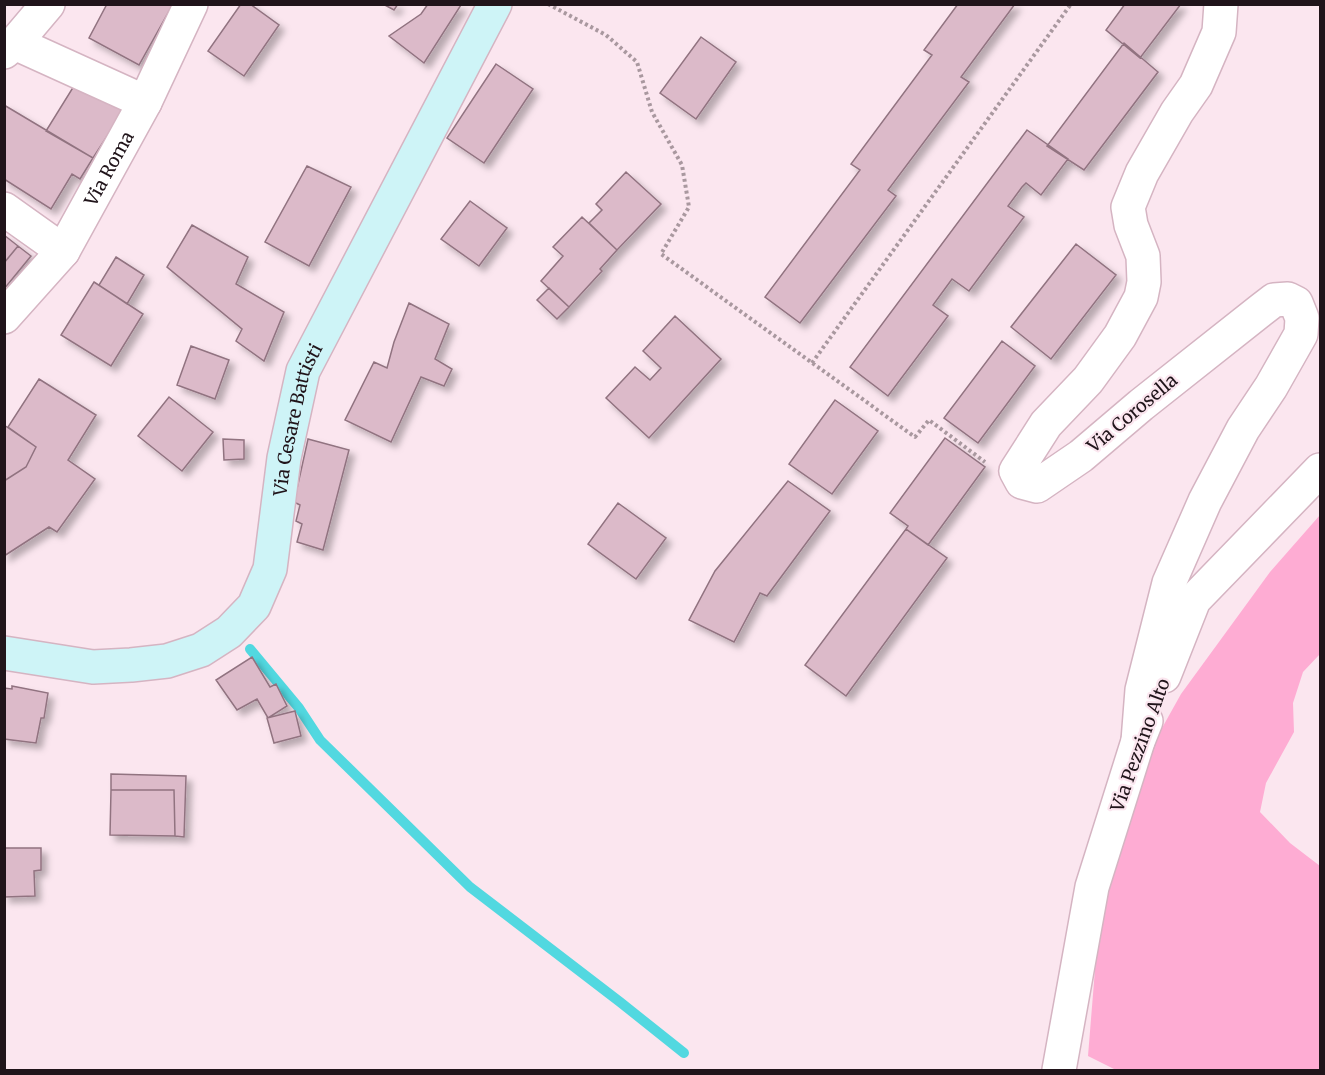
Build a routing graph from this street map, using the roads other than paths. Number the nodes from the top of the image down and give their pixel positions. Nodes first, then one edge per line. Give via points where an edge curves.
1 (48, 4) edge
2 (191, 4) edge
3 (495, 4) edge
4 (1221, 4) edge
5 (10, 48) edge
6 (145, 102) junction
7 (4, 209) edge
8 (63, 251) junction
9 (4, 317) edge
10 (1320, 470) edge
11 (4, 653) edge
12 (1138, 741) junction
13 (1059, 1071) edge

1 - 5 street
2 - 6 street, Via Roma
3 - 11 main road, Via Cesare Battisti via 303,371 284,458 270,569 254,606 229,632 201,650 166,661 93,667
4 - 12 street, Via Corosella via 1219,32 1196,85 1142,173 1128,207 1143,255 1141,297 1120,336 1088,380 1047,424 1016,471 1022,482 1037,486 1081,456 1274,300 1288,298 1296,303 1302,318 1301,334 1221,470 1169,583 1143,690
5 - 6 street
6 - 8 street, Via Roma
7 - 8 street
8 - 9 street, Via Roma
10 - 12 street, Via Pezzino Alto via 1194,600
12 - 13 street, Via Pezzino Alto via 1092,887

